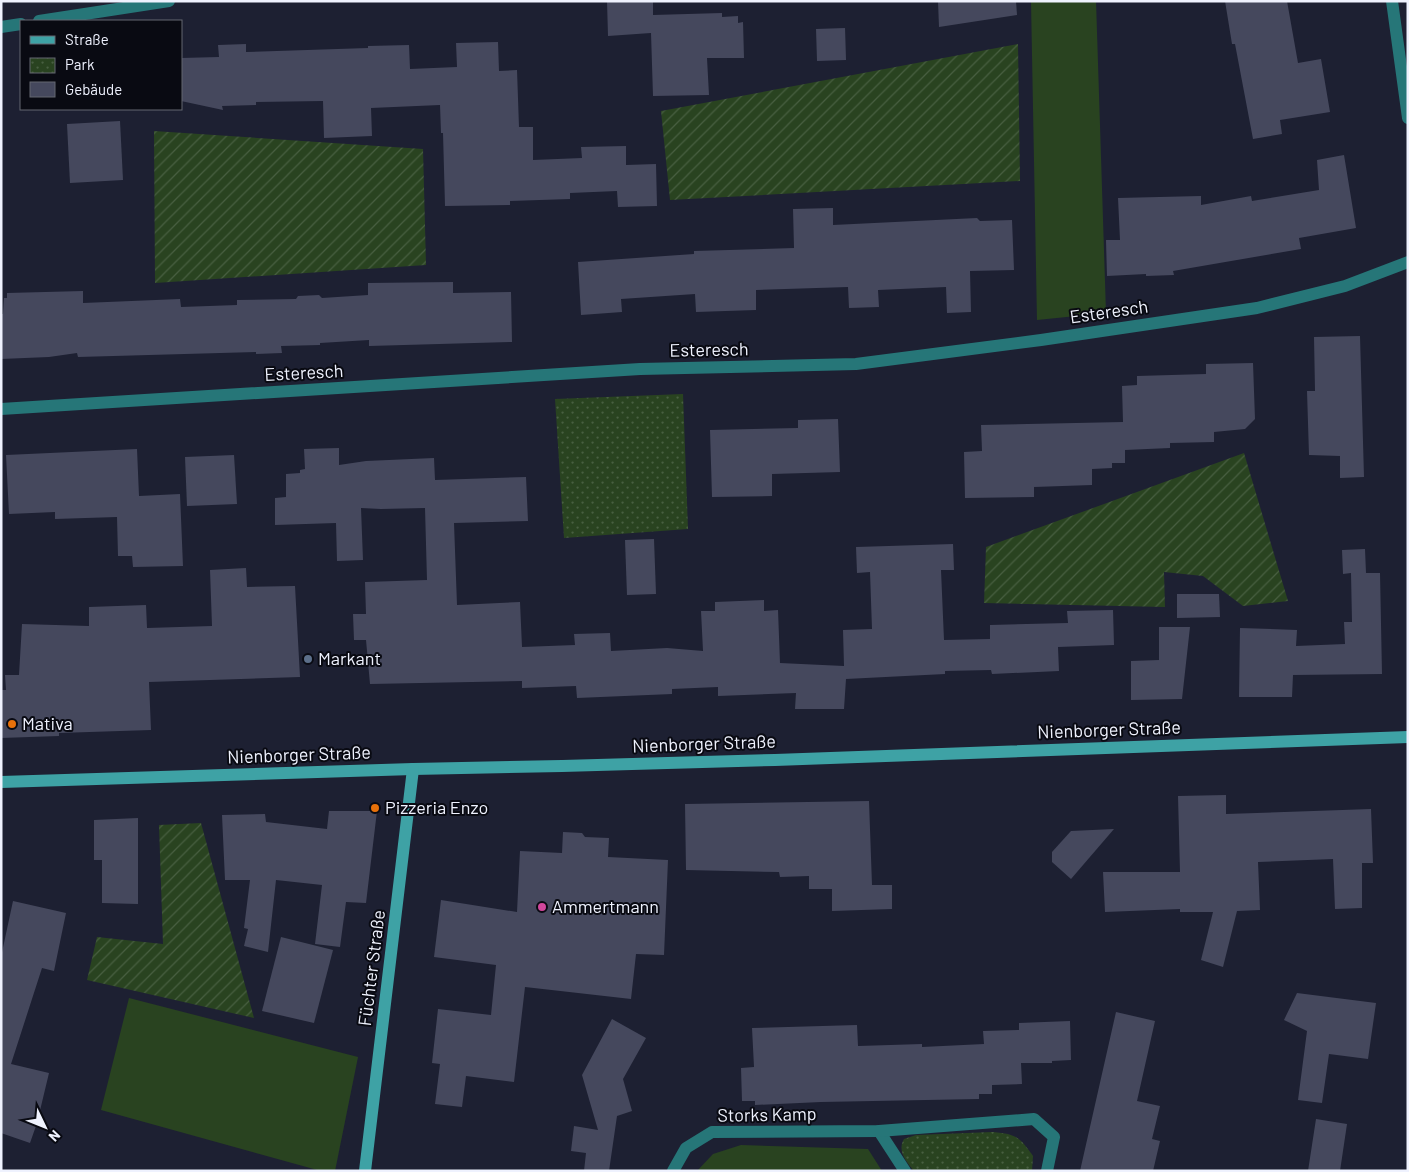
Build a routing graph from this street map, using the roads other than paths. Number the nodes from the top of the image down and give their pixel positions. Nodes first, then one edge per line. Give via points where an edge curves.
1 (169, 1) edge
2 (1392, 1) edge
3 (46, 20) edge
4 (20, 24) edge
5 (1, 27) edge
6 (1408, 118) edge
7 (1408, 262) edge
8 (1, 408) edge
9 (1408, 737) edge
10 (413, 768) junction
11 (1, 782) edge
12 (880, 1132) junction
13 (366, 1171) edge
14 (673, 1171) edge
15 (905, 1171) edge
16 (1047, 1171) edge

1 - 3 street
2 - 6 street
4 - 5 street
7 - 8 street, Esteresch via 1345,286 1257,308 856,364 640,369
9 - 10 main road, Nienborger Straße via 736,761
10 - 11 main road, Nienborger Straße
10 - 13 main road, Füchter Straße
12 - 14 street, Storks Kamp via 712,1132 686,1148
12 - 15 street
12 - 16 street, Storks Kamp via 1034,1119 1054,1138

